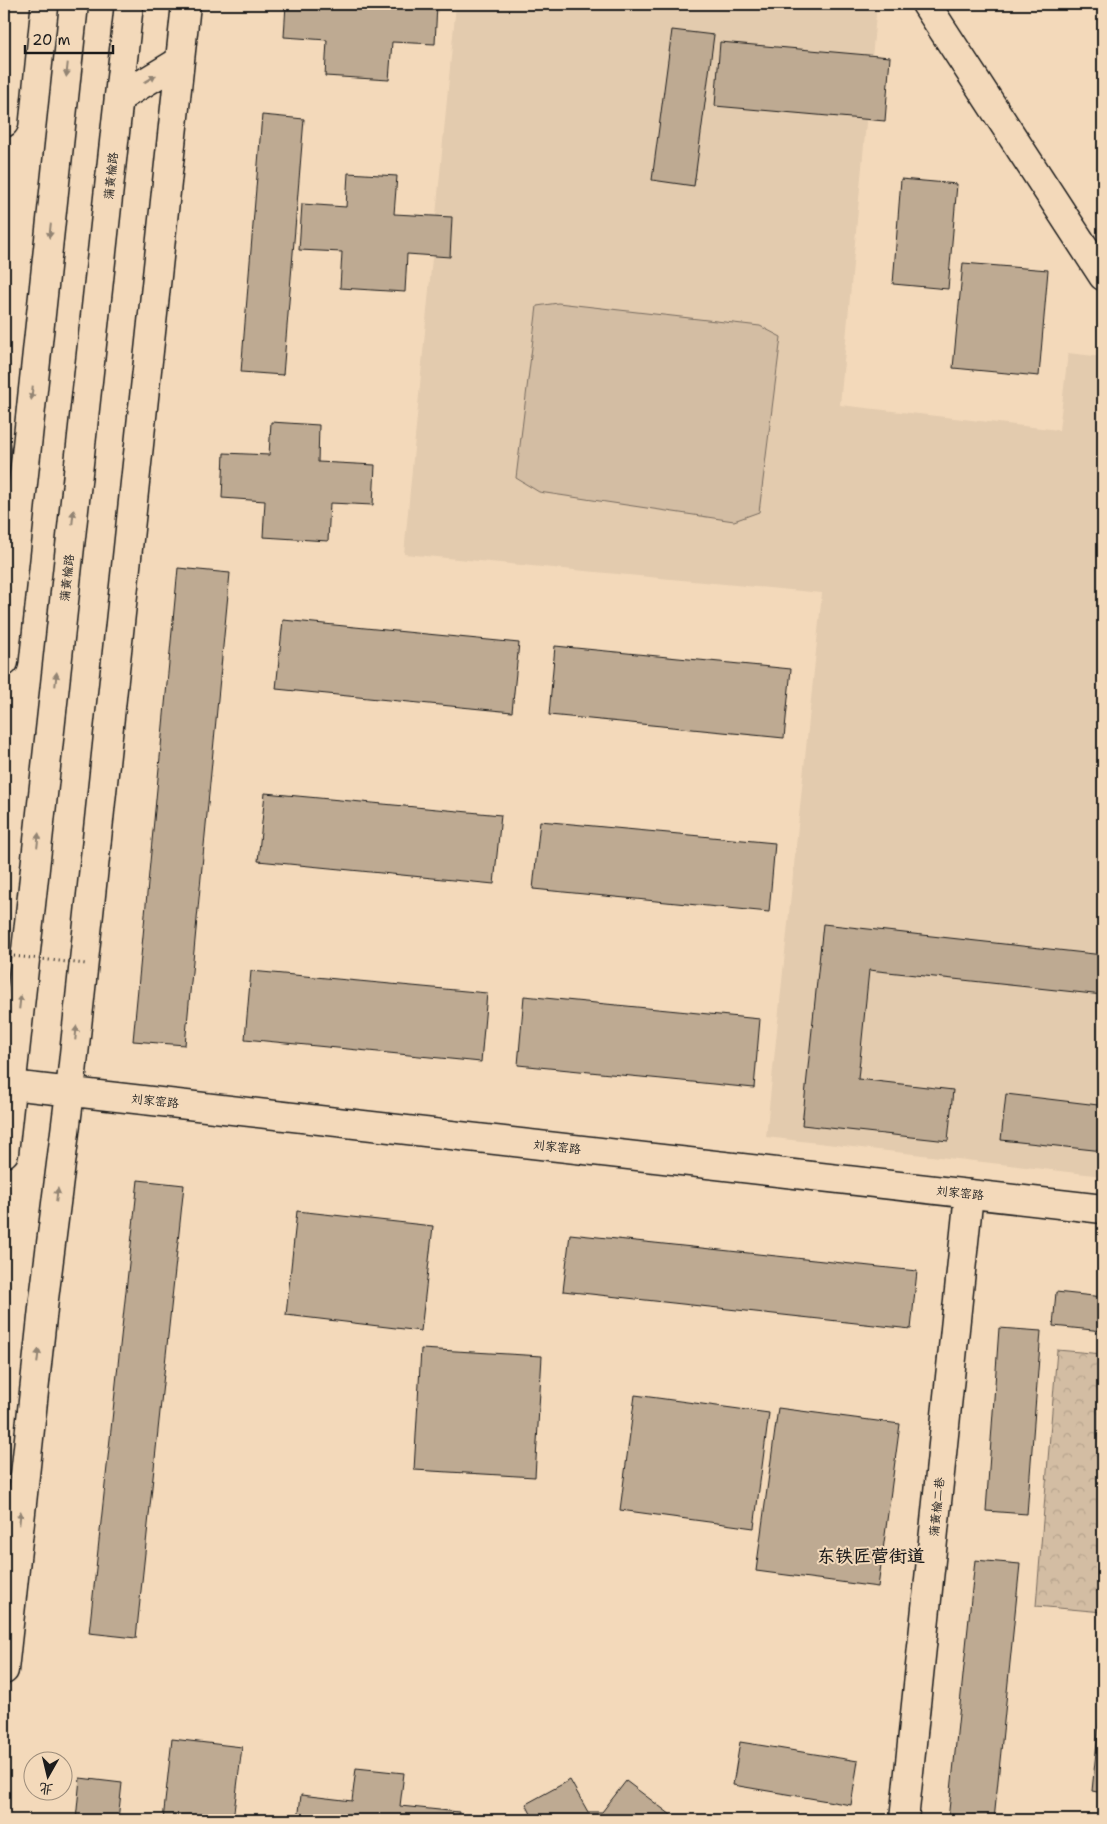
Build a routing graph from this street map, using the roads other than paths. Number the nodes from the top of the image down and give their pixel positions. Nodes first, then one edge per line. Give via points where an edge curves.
1 (16, 4) edge
2 (74, 4) edge
3 (129, 4) edge
4 (186, 4) edge
5 (926, 4) edge
6 (180, 61) junction
7 (119, 98) junction
8 (4, 123) edge
9 (1103, 276) edge
10 (4, 662) edge
11 (11, 1085) junction
12 (70, 1092) junction
13 (4, 1153) edge
14 (969, 1194) junction
15 (1103, 1210) edge
16 (4, 1670) edge
17 (904, 1820) edge

1 - 8 street
2 -> 10 street
3 - 7 street, 蒲黄榆路
4 - 6 street
5 - 9 street
7 -> 6 street
12 -> 6 street
11 -> 7 street, 蒲黄榆路
11 - 12 street, 刘家窑路
11 - 13 street, 蒲黄榆路
12 - 14 street, 刘家窑路
16 -> 12 street
14 - 15 street, 刘家窑路
14 - 17 street, 蒲黄榆二巷

